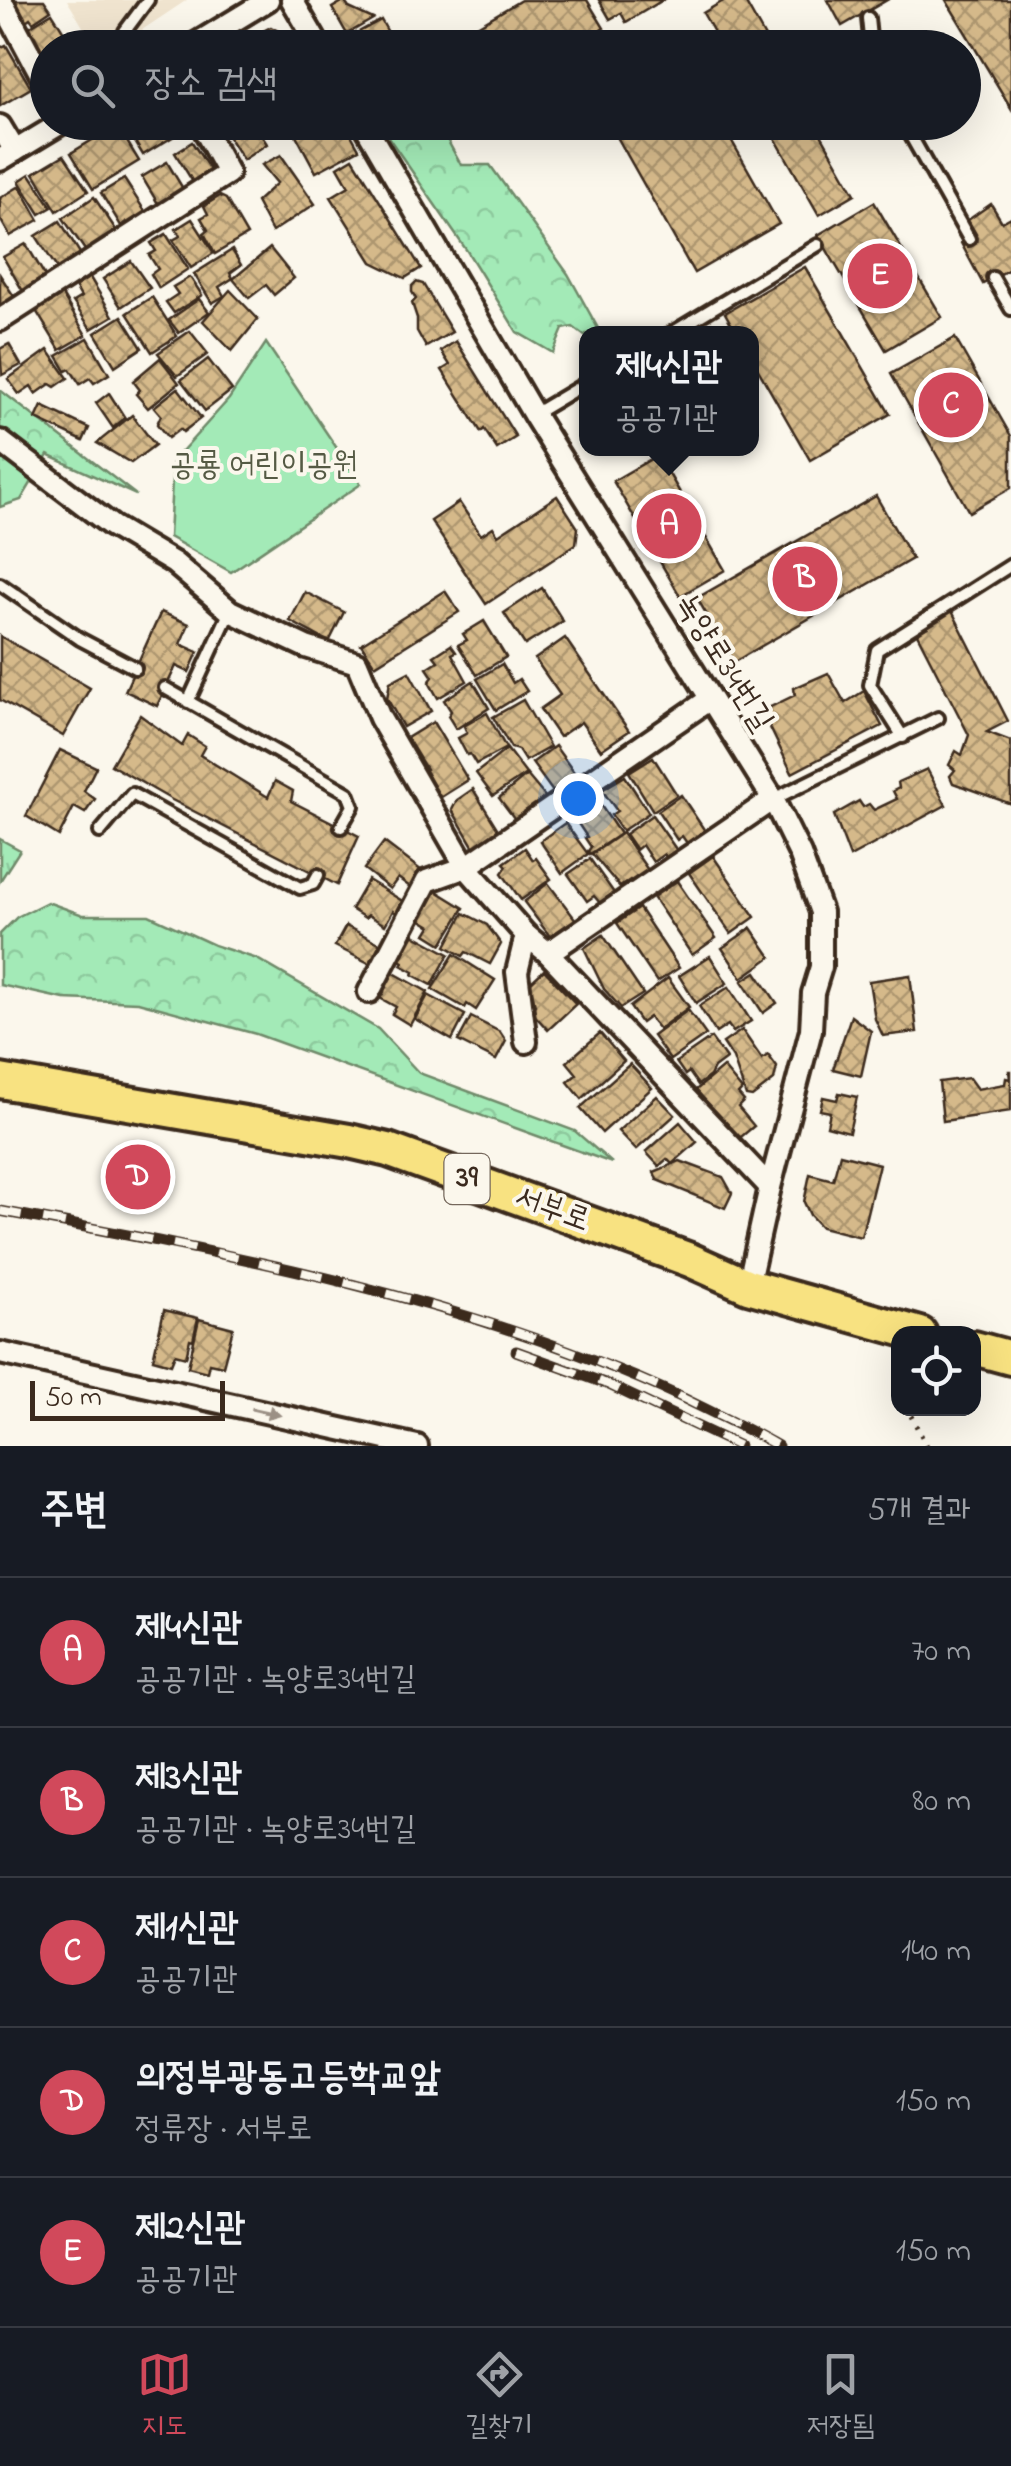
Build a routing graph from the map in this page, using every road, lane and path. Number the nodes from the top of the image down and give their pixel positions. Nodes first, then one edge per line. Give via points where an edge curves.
1 (1, 0) edge
2 (148, 0) edge
3 (268, 0) edge
4 (292, 0) edge
5 (868, 18) dead end
6 (126, 30) edge
7 (219, 30) edge
8 (310, 30) edge
9 (869, 30) edge
10 (30, 54) edge
11 (0, 126) edge
12 (34, 140) edge
13 (210, 140) edge
14 (374, 140) edge
15 (912, 140) edge
16 (8, 156) edge
17 (968, 238) dead end
18 (818, 245) dead end
19 (993, 278) dead end
20 (1011, 309) edge
21 (0, 320) edge
22 (683, 326) edge
23 (579, 387) edge
24 (534, 415) junction
25 (0, 440) edge
26 (1011, 565) edge
27 (0, 584) edge
28 (230, 612) junction
29 (135, 668) dead end
30 (166, 688) dead end
31 (710, 699) junction
32 (188, 702) junction
33 (938, 718) dead end
34 (903, 737) junction
35 (773, 799) junction
36 (341, 827) dead end
37 (100, 832) dead end
38 (466, 867) junction
39 (318, 875) dead end
40 (526, 935) junction
41 (548, 952) junction
42 (369, 992) dead end
43 (526, 1042) dead end
44 (0, 1080) edge
45 (770, 1187) junction
46 (748, 1286) junction
47 (891, 1326) edge
48 (981, 1350) edge
49 (0, 1353) edge
50 (1011, 1358) edge
51 (911, 1416) edge
52 (417, 1446) edge
53 (927, 1446) edge

1 - 10 street
2 - 6 lane
3 - 7 street
4 - 8 street
5 - 9 lane
11 - 16 street
12 - 16 street
13 - 21 street via 228,173
14 - 24 street, 녹양로34번길
15 - 17 lane
18 - 22 lane
19 - 20 lane
23 - 24 lane
24 - 31 street, 녹양로34번길
25 - 28 street via 112,526 174,562
26 - 34 lane via 876,650 870,685
27 - 29 lane via 80,640
28 - 32 lane
28 - 38 street via 356,664
30 - 32 lane
31 - 35 street, 녹양로34번길
31 - 38 street
32 - 36 lane via 348,793 353,806
33 - 34 lane
34 - 35 lane
35 - 41 street
35 - 45 street, 녹양로34번길 via 821,912 821,967
37 - 39 lane via 132,794 300,888
38 - 40 street
38 - 42 street via 426,881
40 - 41 street
40 - 43 street via 517,972
41 - 45 street
44 - 46 main road, 서부로 / 39 via 388,1150
45 - 46 street, 녹양로34번길
46 - 47 main road, 서부로 / 39
48 - 50 main road
49 -> 52 street
51 - 53 path

